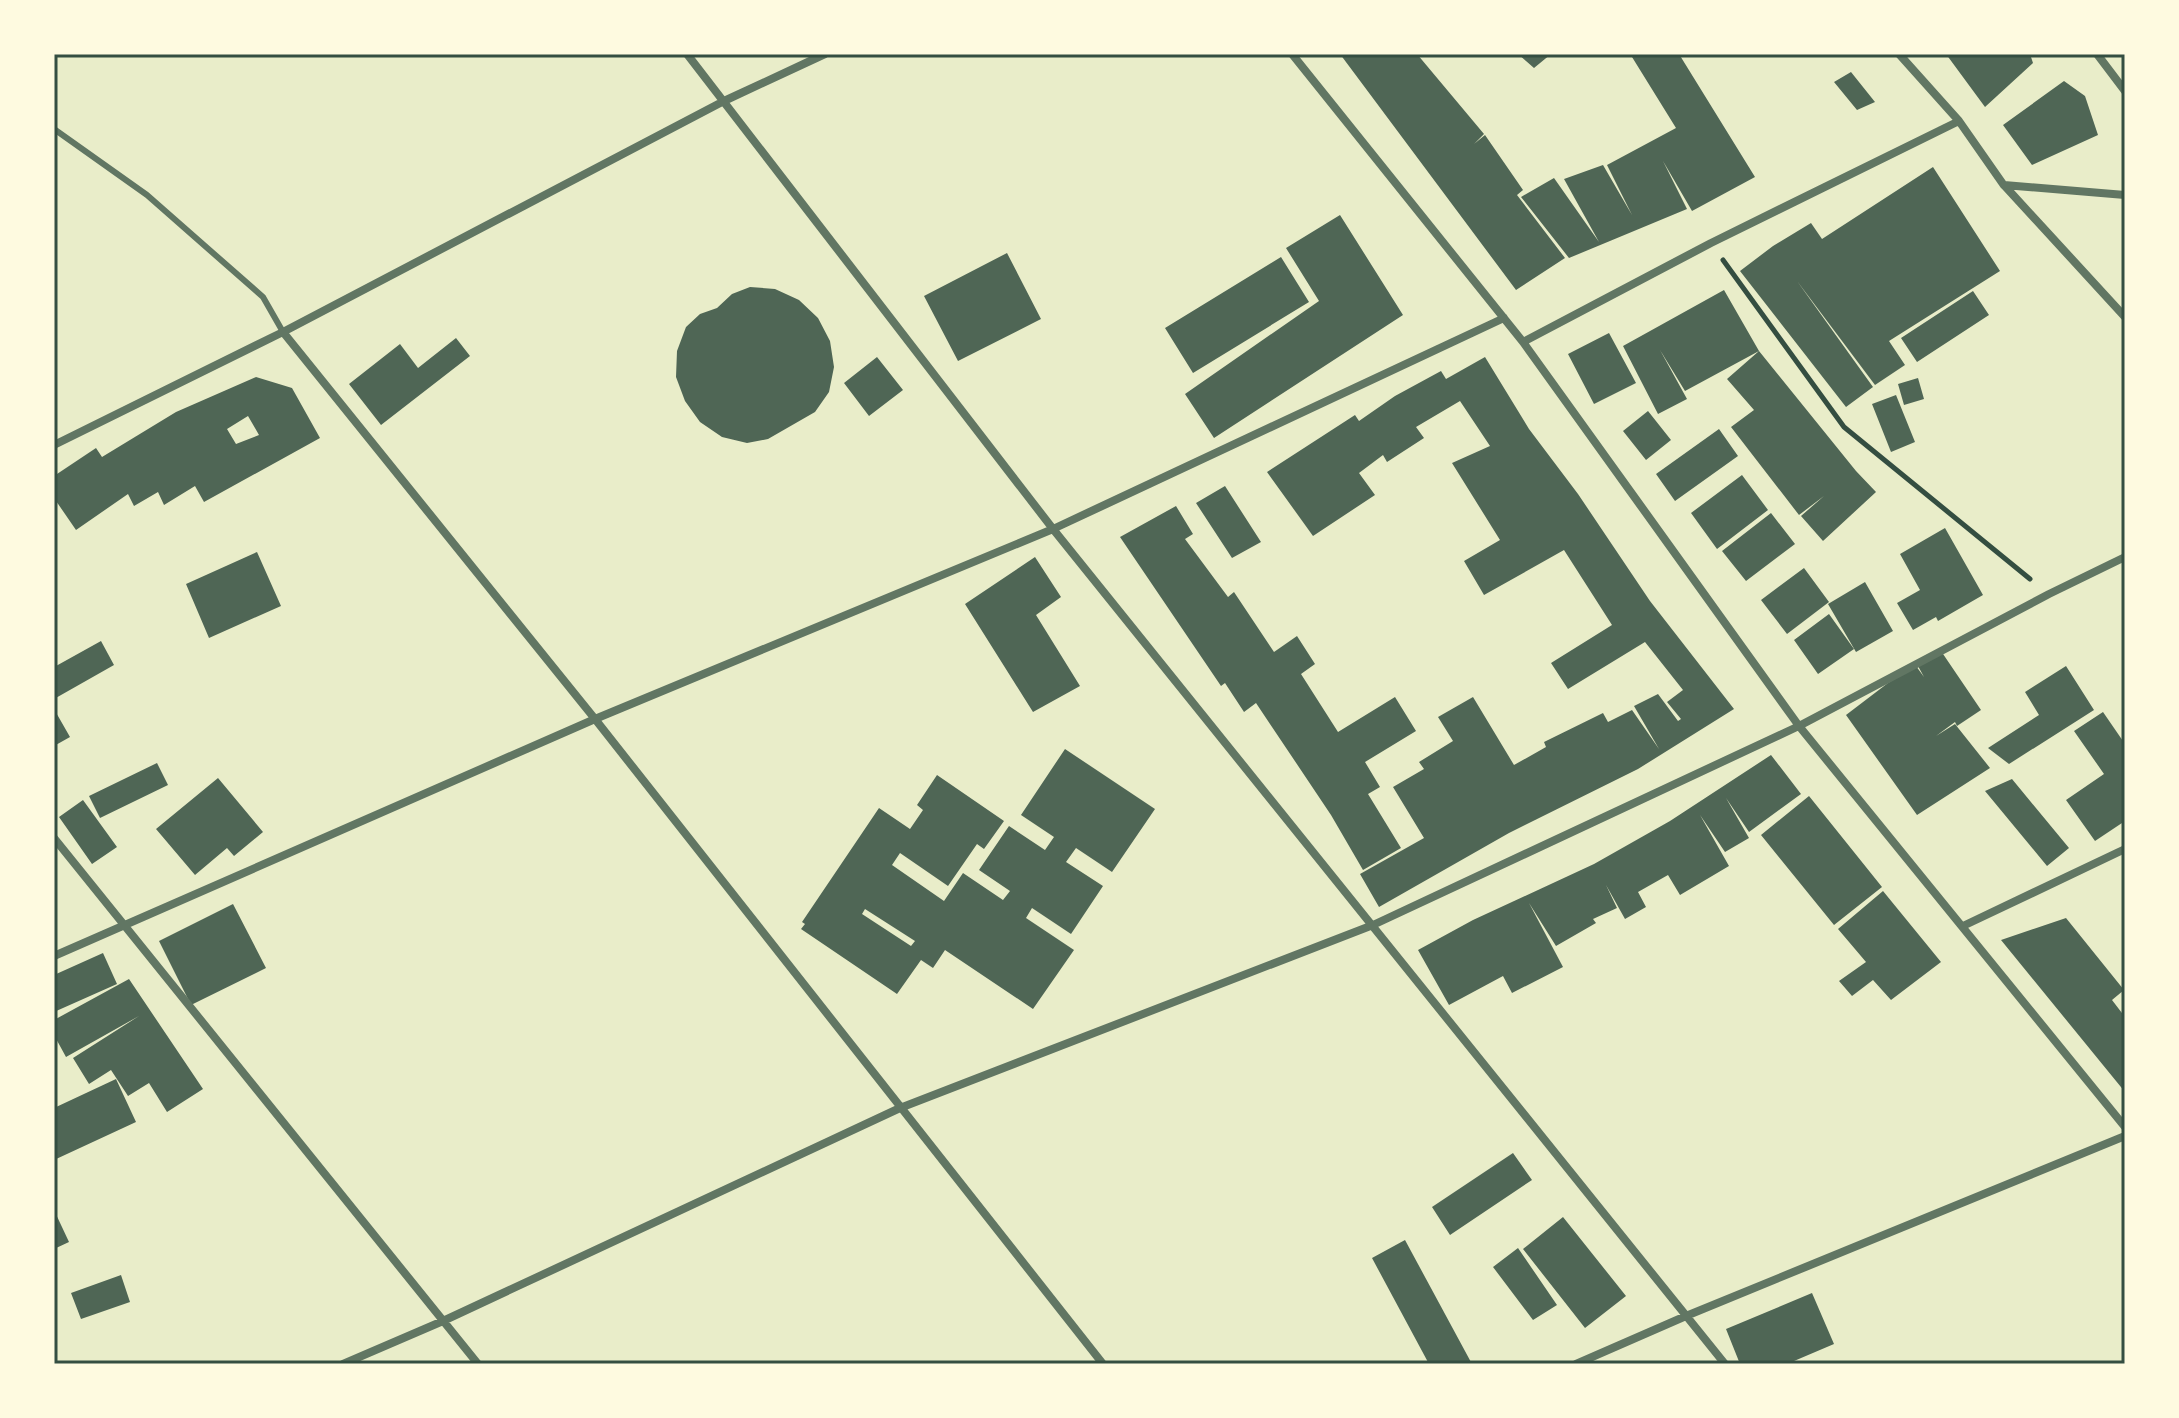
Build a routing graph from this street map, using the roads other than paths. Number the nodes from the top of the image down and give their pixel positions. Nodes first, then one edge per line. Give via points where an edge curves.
1 (687, 54) edge
2 (825, 54) edge
3 (1292, 54) edge
4 (1899, 54) edge
5 (2097, 54) edge
6 (2125, 91) edge
7 (724, 101) junction
8 (1959, 121) junction
9 (54, 129) edge
10 (2003, 184) junction
11 (2125, 195) edge
12 (2125, 317) edge
13 (1504, 318) junction
14 (283, 332) junction
15 (1523, 342) junction
16 (54, 445) edge
17 (1053, 529) junction
18 (2125, 557) edge
19 (595, 719) junction
20 (1799, 726) junction
21 (54, 838) edge
22 (2125, 849) edge
23 (1373, 925) junction
24 (124, 926) junction
25 (1963, 926) junction
26 (54, 956) edge
27 (900, 1108) junction
28 (2125, 1127) edge
29 (2125, 1136) edge
30 (1686, 1316) junction
31 (443, 1321) junction
32 (343, 1364) edge
33 (478, 1364) edge
34 (1103, 1364) edge
35 (1576, 1364) edge
36 (1725, 1364) edge

1 - 7 street
2 - 7 street
3 - 13 street
4 - 8 street
5 - 6 street
7 - 14 street
7 - 17 street
8 - 10 street
8 - 15 street
9 - 14 lane via 147,195 263,297
10 - 11 street
10 - 12 street
13 - 15 street
13 - 17 street
14 - 16 street
14 - 19 street
15 - 20 street
17 - 19 street
17 - 23 street
18 - 20 street
19 - 24 street
19 - 27 street
20 - 23 street
20 - 25 street
21 - 24 street
22 - 25 street
23 - 27 street
23 - 30 street
24 - 26 street
24 - 31 street
25 - 28 street
27 - 31 street
27 - 34 street
29 - 30 street
30 - 35 street
30 - 36 street
31 - 32 street
31 - 33 street

